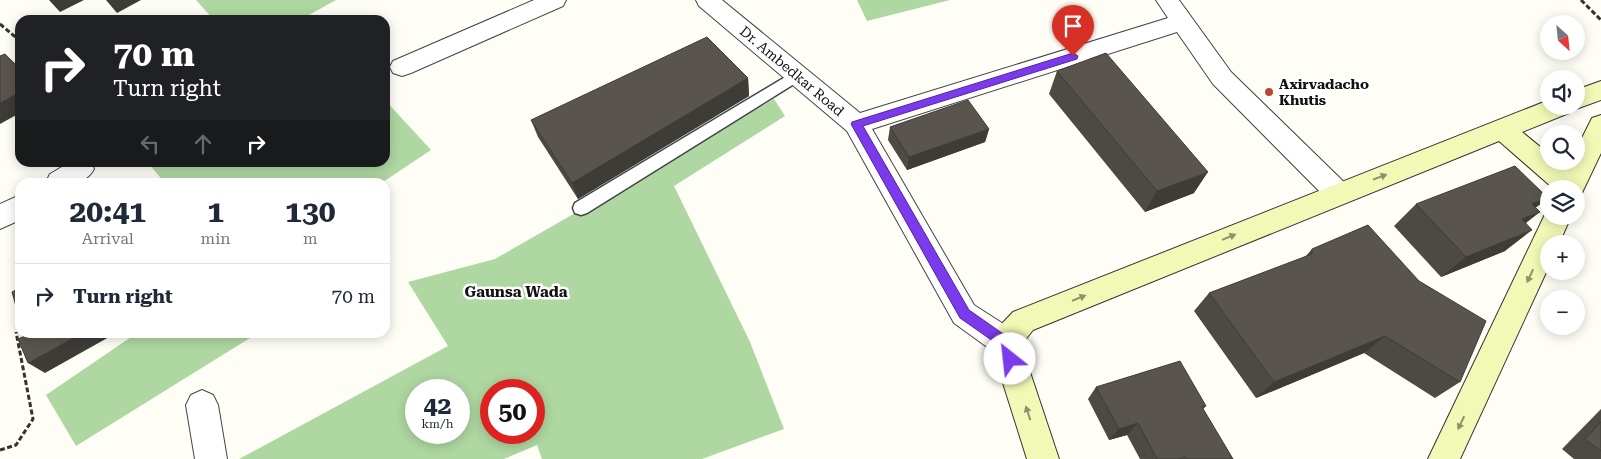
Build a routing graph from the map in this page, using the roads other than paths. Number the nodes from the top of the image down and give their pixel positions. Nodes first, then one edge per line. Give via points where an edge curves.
1 (555, 0) edge
2 (707, 0) edge
3 (1167, 0) edge
4 (1182, 22) junction
5 (402, 67) dead end
6 (797, 76) junction
7 (1601, 90) edge
8 (1585, 96) edge
9 (1540, 114) edge
10 (856, 124) junction
11 (1601, 125) edge
12 (1502, 129) junction
13 (1562, 180) edge
14 (1575, 180) edge
15 (1338, 193) junction
16 (581, 208) dead end
17 (15, 209) edge
18 (0, 218) edge
19 (1554, 225) edge
20 (1005, 342) junction
21 (202, 405) dead end
22 (211, 459) edge
23 (1043, 459) edge
24 (1444, 459) edge

1 - 5 street
2 - 6 street, Dr. Ambedkar Road
3 - 4 street
4 - 10 street
4 - 15 street via 1222,78
6 - 10 street, Dr. Ambedkar Road
6 - 16 lane
7 - 8 main road
9 - 12 main road
10 - 20 street, Dr. Ambedkar Road via 964,314
11 - 14 main road
12 - 13 main road
15 -> 12 main road
20 -> 15 main road via 1023,321
17 - 18 street
19 -> 24 main road
23 -> 20 main road
21 - 22 street

